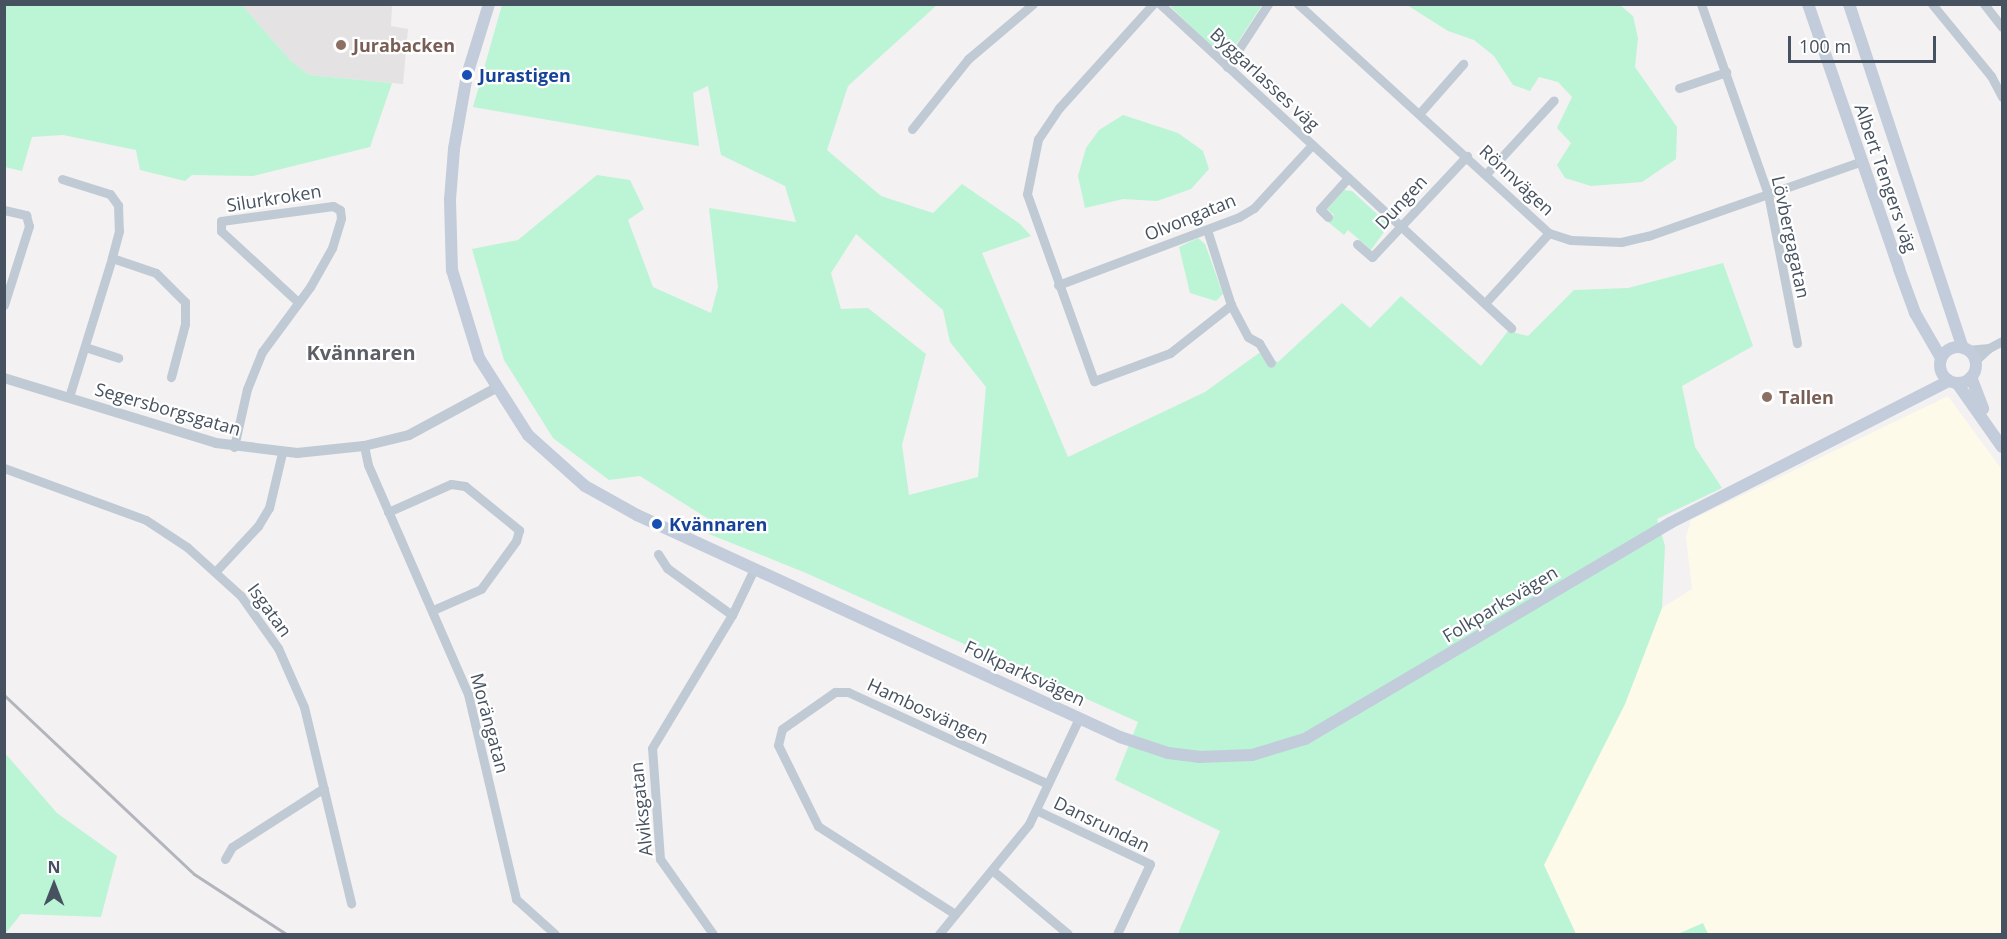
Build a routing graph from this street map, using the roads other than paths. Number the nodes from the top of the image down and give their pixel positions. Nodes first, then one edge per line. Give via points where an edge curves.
1 (489, 4) edge
2 (1033, 4) edge
3 (1153, 4) edge
4 (1160, 4) edge
5 (1268, 4) edge
6 (1298, 4) edge
7 (1701, 4) edge
8 (1808, 4) edge
9 (1849, 4) edge
10 (1932, 4) edge
11 (1984, 4) edge
12 (2002, 27) edge
13 (1463, 64) dead end
14 (1227, 67) junction
15 (1726, 72) junction
16 (1679, 88) dead end
17 (2002, 97) edge
18 (1554, 100) dead end
19 (1419, 114) junction
20 (912, 129) dead end
21 (1312, 145) junction
22 (1467, 156) junction
23 (1862, 161) junction
24 (1486, 174) junction
25 (1348, 178) junction
26 (62, 179) dead end
27 (1768, 194) junction
28 (4, 210) edge
29 (1328, 217) dead end
30 (1401, 226) junction
31 (1207, 230) junction
32 (1549, 232) junction
33 (1357, 244) dead end
34 (112, 258) junction
35 (1058, 285) junction
36 (298, 302) junction
37 (1486, 302) junction
38 (4, 305) edge
39 (1231, 305) junction
40 (1511, 328) dead end
41 (2002, 341) edge
42 (1797, 343) dead end
43 (85, 347) junction
44 (1989, 348) junction
45 (1965, 349) junction
46 (118, 358) dead end
47 (1941, 360) junction
48 (1975, 362) junction
49 (1271, 363) dead end
50 (171, 376) dead end
51 (1971, 376) junction
52 (4, 378) edge
53 (1953, 382) junction
54 (496, 388) junction
55 (1919, 393) junction
56 (69, 397) junction
57 (1987, 422) junction
58 (364, 446) junction
59 (234, 447) junction
60 (2002, 447) edge
61 (282, 453) junction
62 (4, 468) edge
63 (388, 512) junction
64 (658, 554) dead end
65 (754, 569) junction
66 (216, 571) junction
67 (433, 610) junction
68 (732, 615) junction
69 (1079, 718) junction
70 (1048, 784) junction
71 (324, 788) junction
72 (1036, 810) junction
73 (225, 858) dead end
74 (992, 870) junction
75 (351, 903) dead end
76 (955, 914) junction
77 (555, 934) edge
78 (713, 934) edge
79 (939, 934) edge
80 (1068, 934) edge
81 (1117, 934) edge

1 - 54 main road, Folkparksvägen via 460,109 450,237 452,270 467,328
2 - 20 street via 968,59
3 - 35 street via 1059,108 1038,139 1027,194
4 - 14 street, Byggarlasses väg
5 - 14 street
6 - 19 street, Rönnvägen
7 - 15 street, Lövbergagatan
8 - 23 main road, Albert Tengers väg
9 - 45 main road, Albert Tengers väg
10 - 17 street via 1991,76
11 - 12 street
13 - 19 street
14 - 21 street, Byggarlasses väg
15 - 16 street
15 - 27 street, Lövbergagatan
18 - 24 street
19 - 22 street, Rönnvägen
21 - 25 street, Byggarlasses väg
21 - 31 street, Olvongatan via 1254,208
22 - 24 street, Rönnvägen
22 - 30 street, Dungen
23 - 27 street, Rönnvägen
23 - 47 main road, Albert Tengers väg via 1916,313
24 - 32 street, Rönnvägen
25 - 29 street via 1320,209
25 - 30 street, Byggarlasses väg
26 - 34 street, Segersborgsgatan via 90,185 116,198 119,225
27 - 32 street, Rönnvägen via 1621,242 1593,243
27 - 42 street, Lövbergagatan
28 - 38 street via 26,215 29,226
30 - 33 street, Dungen via 1372,257
30 - 37 street, Byggarlasses väg
31 - 35 street, Olvongatan
31 - 39 street
32 - 37 street
34 - 43 street, Segersborgsgatan
34 - 50 street, Segersborgsgatan via 156,273 185,302 185,324
35 - 39 street via 1094,381 1170,353
36 - 36 street, Silurkroken via 332,248 340,210 322,206 221,221 221,231
36 - 59 street, Silurkroken via 271,336 254,368
37 - 40 street, Byggarlasses väg
39 - 49 street via 1248,337 1259,343
41 - 44 street
43 - 46 street, Segersborgsgatan
43 - 56 street, Segersborgsgatan
44 - 45 street
44 - 48 street
45 - 47 main road via 1950,349
45 - 48 main road
47 - 53 main road via 1942,373
47 - 55 main road, Folkparksvägen
48 - 51 main road
51 - 53 main road
51 - 57 main road
52 - 56 street, Segersborgsgatan
53 - 55 main road, Folkparksvägen
53 - 57 main road
54 - 58 street, Segersborgsgatan via 409,435
54 - 65 main road, Folkparksvägen via 534,442 585,486
55 - 69 main road, Folkparksvägen via 1889,413 1670,523 1305,739 1252,755 1199,757 1138,744
56 - 59 street, Segersborgsgatan
57 - 60 main road
58 - 61 street, Segersborgsgatan
58 - 63 street, Morängatan
59 - 61 street, Segersborgsgatan
61 - 66 street via 269,508 258,526
62 - 66 street, Isgatan via 146,519
63 - 67 street, Morängatan
63 - 67 street via 451,484 465,486 519,530 516,541 481,589
64 - 68 street via 666,568
65 - 68 street, Alviksgatan
65 - 69 main road, Folkparksvägen
66 - 71 street, Isgatan via 259,618 287,667 304,707
67 - 77 street, Morängatan via 468,694 516,899
68 - 78 street, Alviksgatan via 656,738 651,758 660,859
69 - 70 street, Dansrundan
70 - 72 street, Dansrundan
70 - 76 street, Hambosvängen via 848,692 835,692 782,729 777,745 818,826
71 - 73 street via 232,847
71 - 75 street, Isgatan
72 - 74 street, Dansrundan
72 - 81 street, Dansrundan via 1150,864
74 - 76 street, Dansrundan
74 - 80 street
76 - 79 street, Dansrundan

